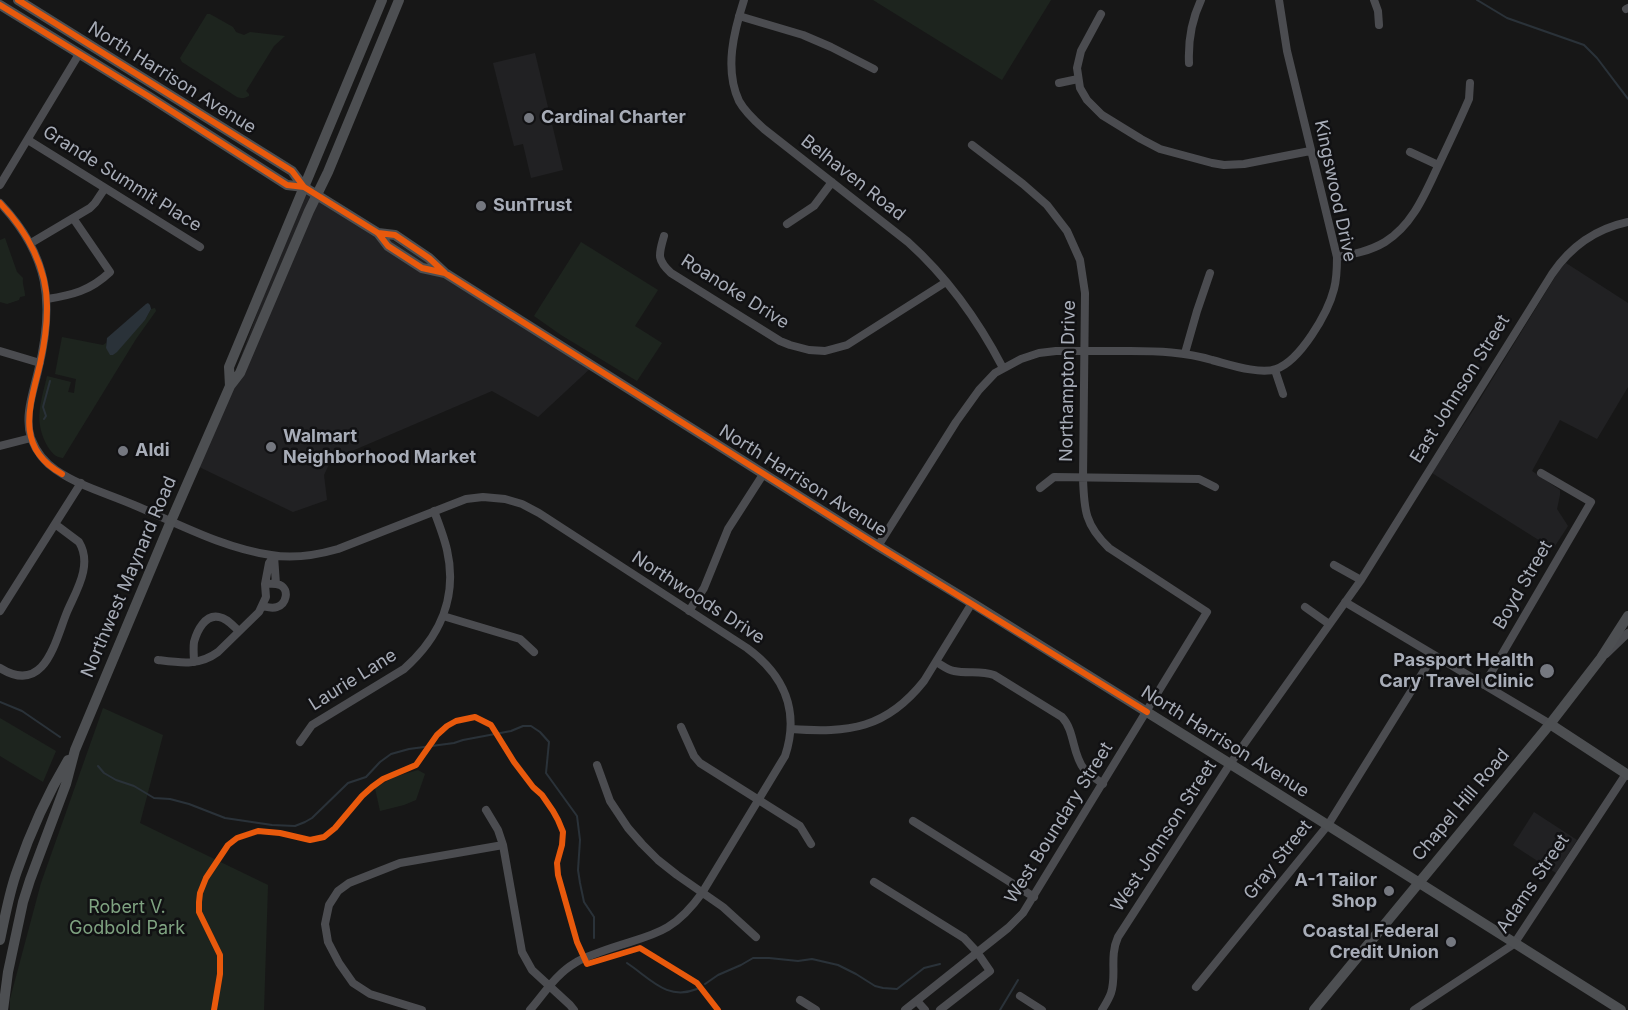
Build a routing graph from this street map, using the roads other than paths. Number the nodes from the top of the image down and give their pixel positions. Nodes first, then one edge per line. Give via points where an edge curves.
1 (18, 0) edge
2 (382, 0) edge
3 (399, 0) edge
4 (744, 0) edge
5 (1201, 0) edge
6 (1280, 0) edge
7 (1374, 0) edge
8 (0, 5) edge
9 (1101, 14) dead end
10 (739, 16) junction
11 (1379, 25) dead end
12 (79, 54) junction
13 (1189, 63) dead end
14 (874, 69) dead end
15 (1078, 79) junction
16 (1059, 83) dead end
17 (1470, 83) dead end
18 (28, 140) junction
19 (972, 145) dead end
20 (1310, 151) junction
21 (1410, 152) dead end
22 (1438, 165) junction
23 (832, 182) junction
24 (0, 185) edge
25 (304, 187) junction
26 (105, 188) junction
27 (317, 195) junction
28 (0, 203) edge
29 (73, 218) junction
30 (1628, 222) edge
31 (787, 224) dead end
32 (664, 236) dead end
33 (31, 243) junction
34 (200, 247) dead end
35 (1337, 257) junction
36 (1210, 273) dead end
37 (946, 282) junction
38 (47, 299) junction
39 (0, 351) edge
40 (1085, 351) junction
41 (1185, 353) junction
42 (40, 363) junction
43 (1003, 369) junction
44 (1275, 370) junction
45 (230, 386) junction
46 (1283, 394) dead end
47 (31, 438) junction
48 (0, 446) edge
49 (764, 473) junction
50 (1542, 473) dead end
51 (1083, 478) junction
52 (81, 483) junction
53 (1215, 487) dead end
54 (1040, 488) dead end
55 (434, 511) junction
56 (171, 521) junction
57 (55, 524) junction
58 (878, 546) junction
59 (274, 556) junction
60 (1334, 565) dead end
61 (1361, 580) junction
62 (265, 584) junction
63 (276, 584) junction
64 (1344, 602) junction
65 (972, 603) junction
66 (262, 606) junction
67 (1199, 607) joint
68 (1305, 607) dead end
69 (0, 611) edge
70 (689, 611) junction
71 (443, 616) junction
72 (1628, 616) edge
73 (1329, 624) junction
74 (239, 631) junction
75 (1628, 633) edge
76 (534, 652) dead end
77 (1433, 656) junction
78 (1601, 658) junction
79 (158, 660) dead end
80 (194, 662) junction
81 (936, 662) junction
82 (0, 668) edge
83 (1484, 685) junction
84 (1147, 712) junction
85 (1550, 724) junction
86 (681, 727) dead end
87 (791, 729) junction
88 (300, 742) dead end
89 (75, 750) junction
90 (1230, 764) junction
91 (597, 765) dead end
92 (1627, 774) edge
93 (1103, 784) junction
94 (759, 800) junction
95 (486, 810) dead end
96 (913, 821) dead end
97 (1328, 825) junction
98 (811, 844) dead end
99 (503, 845) junction
100 (874, 882) dead end
101 (1418, 883) junction
102 (702, 893) junction
103 (1034, 897) junction
104 (756, 937) dead end
105 (0, 940) edge
106 (1514, 944) junction
107 (977, 952) junction
108 (550, 986) junction
109 (1196, 987) dead end
110 (1020, 996) dead end
111 (800, 1000) dead end
112 (917, 1001) junction
113 (3, 1010) edge
114 (422, 1010) edge
115 (530, 1010) edge
116 (574, 1010) edge
117 (816, 1010) edge
118 (905, 1010) edge
119 (925, 1010) edge
120 (940, 1010) edge
121 (1042, 1010) edge
122 (1102, 1010) edge
123 (1314, 1010) edge
124 (1414, 1010) edge
125 (1621, 1010) edge

1 - 25 main road, North Harrison Avenue via 292,171
2 - 25 main road, Northwest Maynard Road
3 - 27 main road, Northwest Maynard Road
4 - 10 street, Belhaven Road
5 - 13 street via 1189,34
6 - 20 street, Kingswood Drive via 1287,51
7 - 11 street
8 - 12 main road, North Harrison Avenue
9 - 15 street via 1081,51
10 - 14 street via 803,35
10 - 23 street, Belhaven Road via 731,70 739,100 764,129
12 - 18 street
12 - 25 main road, North Harrison Avenue via 287,185
15 - 16 street
15 - 20 street via 1097,111 1172,153 1234,165
17 - 22 street via 1469,99
18 - 24 street
18 - 26 street, Grande Summit Place
19 - 40 street, Northampton Drive via 1039,197 1067,231 1084,280
20 - 35 street, Kingswood Drive
21 - 22 street
22 - 35 street via 1414,214 1401,229 1364,252
23 - 31 street via 814,206
23 - 37 street, Belhaven Road via 908,242
25 - 27 main road, North Harrison Avenue
25 - 45 main road, Northwest Maynard Road via 229,367
26 - 29 street via 95,203
26 - 34 street, Grande Summit Place
27 - 45 main road, Northwest Maynard Road via 240,373
27 - 49 main road, North Harrison Avenue via 378,233 388,246 422,268 445,273
28 - 33 street
29 - 33 street
29 - 38 street via 110,272 73,295
30 - 61 street, East Johnson Street via 1587,237 1558,265
32 - 37 street, Roanoke Drive via 660,259 671,273 780,341 809,350 825,351 847,345
33 - 38 street
35 - 44 street, Kingswood Drive via 1334,288 1320,321 1294,357
36 - 41 street
37 - 43 street, Belhaven Road via 972,316
38 - 42 street
39 - 42 street
40 - 41 street
40 - 43 street via 1039,353
40 - 51 street, Northampton Drive
41 - 44 street via 1252,370
42 - 47 street via 29,411
43 - 58 street via 969,401
44 - 46 street
45 - 56 main road, Northwest Maynard Road
47 - 48 street
47 - 52 street, Northwoods Drive via 47,463
49 - 58 main road, North Harrison Avenue
49 - 70 street via 728,529 704,588
50 - 83 street, Boyd Street via 1591,502
51 - 53 street via 1199,479
51 - 54 street via 1054,477
51 - 67 street, Northampton Drive via 1084,507 1101,541
52 - 56 street, Northwoods Drive
52 - 57 street
55 - 59 street, Northwoods Drive via 338,549
55 - 70 street, Northwoods Drive via 483,497 522,504
55 - 71 street, Laurie Lane via 449,562 450,582
56 - 59 street, Northwoods Drive via 231,546
56 - 89 main road, Northwest Maynard Road
57 - 69 street
57 - 82 street via 82,546 84,565 77,592 45,664 19,675
58 - 65 main road, North Harrison Avenue
59 - 62 street
59 - 63 street
60 - 61 street
61 - 64 street, East Johnson Street
62 - 63 street
62 - 66 street
63 - 66 street via 286,591 284,600 278,607
64 - 73 street, West Johnson Street
64 - 77 street
65 - 81 street
65 - 84 main road, North Harrison Avenue
66 - 74 street
67 - 84 street, West Boundary Street via 1207,612
68 - 73 street
70 - 87 street, Northwoods Drive via 768,666 784,688
71 - 76 street via 520,639
71 - 88 street, Laurie Lane via 434,636 415,660 312,725
72 - 78 main road, Chapel Hill Road
73 - 90 street, West Johnson Street
74 - 80 street via 211,657
74 - 80 street via 218,616 206,620 194,644
75 - 78 street
77 - 83 street
77 - 97 street, Gray Street
78 - 85 main road, Chapel Hill Road
79 - 80 street
81 - 87 street via 908,699 877,720 842,730
81 - 93 street via 956,672 994,675 1062,717 1078,759
83 - 85 street
84 - 90 main road, North Harrison Avenue
84 - 93 street, West Boundary Street
85 - 92 main road
85 - 101 main road, Chapel Hill Road
86 - 94 street via 700,763
87 - 94 street, Northwoods Drive via 785,756
89 - 105 main road, Northwest Maynard Road via 31,834 16,872
89 - 113 main road, Northwest Maynard Road via 23,902
90 - 97 main road, North Harrison Avenue
90 - 122 street, West Johnson Street via 1117,940 1112,957 1112,990
91 - 102 street via 610,801 628,828 658,860
92 - 106 street, Adams Street
93 - 103 street, West Boundary Street
94 - 98 street via 800,826
94 - 102 street, Northwoods Drive
95 - 99 street
96 - 103 street
97 - 101 main road, North Harrison Avenue
97 - 109 street, Gray Street
99 - 108 street via 522,952 532,970
99 - 114 street via 400,862 349,883 329,905 325,924 328,942 352,983 370,994
100 - 107 street via 964,938
101 - 106 main road, North Harrison Avenue
101 - 123 main road, Chapel Hill Road
102 - 104 street
102 - 108 street, Northwoods Drive via 684,916 668,928 576,962
103 - 107 street, West Boundary Street via 1016,921
106 - 124 street, Adams Street
106 - 125 main road, North Harrison Avenue
107 - 112 street, West Boundary Street
107 - 120 street via 990,971
108 - 115 street, Northwoods Drive
108 - 116 street
110 - 121 street
111 - 117 street
112 - 118 street, West Boundary Street
112 - 119 street

